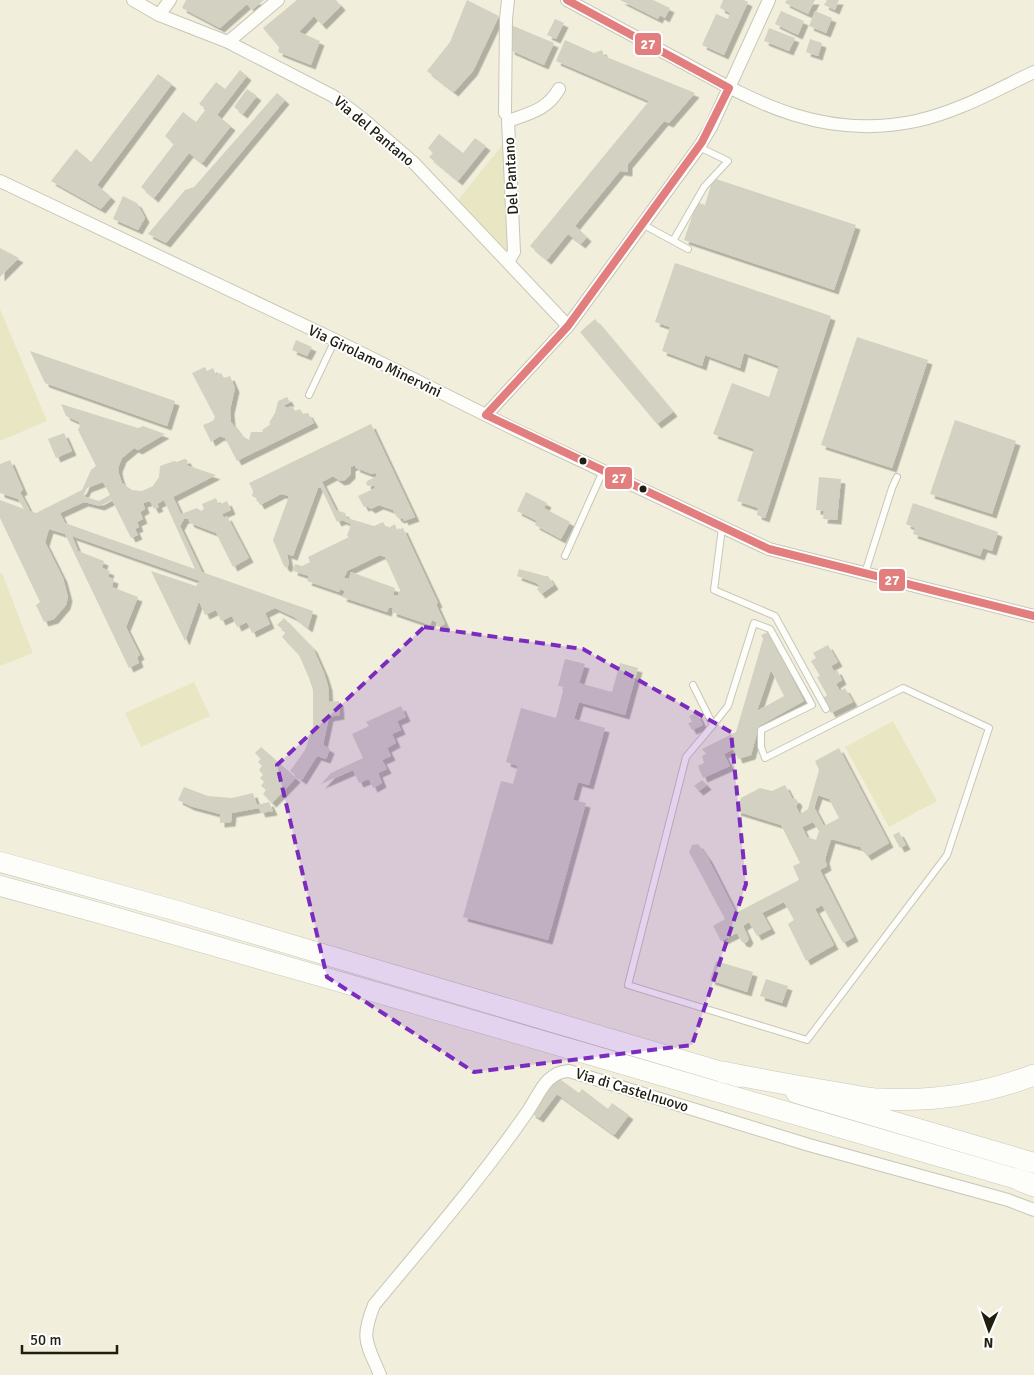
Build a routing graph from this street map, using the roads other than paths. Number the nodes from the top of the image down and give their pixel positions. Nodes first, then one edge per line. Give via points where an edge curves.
1 (133, 0) edge
2 (170, 0) edge
3 (278, 0) edge
4 (508, 0) edge
5 (567, 0) edge
6 (769, 0) edge
7 (159, 15) junction
8 (228, 42) junction
9 (1034, 72) edge
10 (729, 88) junction
11 (559, 89) dead end
12 (505, 113) dead end
13 (699, 146) junction
14 (0, 181) edge
15 (642, 224) junction
16 (673, 241) junction
17 (688, 249) dead end
18 (508, 262) junction
19 (568, 326) junction
20 (335, 340) junction
21 (309, 394) dead end
22 (486, 415) junction
23 (603, 471) junction
24 (897, 477) dead end
25 (722, 528) junction
26 (565, 556) dead end
27 (865, 573) junction
28 (1034, 616) edge
29 (693, 684) dead end
30 (826, 709) dead end
31 (712, 725) junction
32 (0, 862) edge
33 (0, 886) edge
34 (723, 1072) junction
35 (1034, 1075) edge
36 (1034, 1163) edge
37 (1030, 1184) edge
38 (1034, 1210) edge
39 (380, 1375) edge

1 - 7 street, Via del Pantano
2 - 7 street
3 - 8 street
4 - 12 street
5 - 10 street
6 - 10 street
7 - 8 street, Via del Pantano
8 - 18 street, Via del Pantano via 333,96 363,119 414,163
9 - 10 street via 950,111 915,121 877,126 832,124 801,118
10 - 13 street
11 - 18 street, Del Pantano via 544,107 508,120 514,252
13 - 15 street
13 - 16 lane via 728,161 704,187
14 - 20 street, Via Girolamo Minervini
15 - 16 lane
15 - 19 street
16 - 17 lane
18 - 19 street, Via del Pantano
19 - 22 street
20 - 21 lane
20 - 22 street, Via Girolamo Minervini
22 - 23 street, Via Girolamo Minervini
23 - 25 street, Via Girolamo Minervini
23 - 26 lane
24 - 27 lane
25 - 27 street, Via Girolamo Minervini via 769,549
25 - 30 lane via 714,590 775,616
27 - 28 street
29 - 31 lane
31 - 31 lane via 728,706 754,623 770,628 812,705 761,730 765,758 903,688 989,728 947,855 807,1040 628,985 686,757
32 - 34 highway
33 - 37 highway via 113,916
34 - 35 highway via 879,1099 923,1100 978,1093
34 - 36 highway
38 - 39 street, Via di Castelnuovo via 569,1071 559,1071 548,1079 466,1195 374,1305 365,1338

